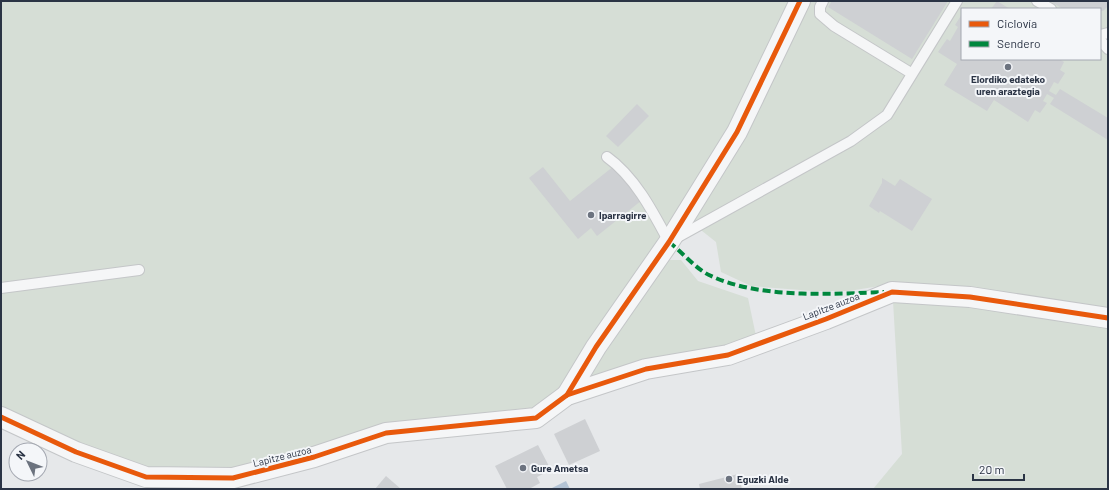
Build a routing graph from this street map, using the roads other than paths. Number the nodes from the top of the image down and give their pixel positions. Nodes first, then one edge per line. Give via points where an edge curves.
1 (800, 1) edge
2 (823, 1) edge
3 (957, 1) edge
4 (1037, 1) edge
5 (1049, 8) edge
6 (1101, 41) edge
7 (1108, 49) edge
8 (911, 73) junction
9 (607, 157) dead end
10 (669, 242) junction
11 (139, 270) dead end
12 (1, 288) edge
13 (1108, 318) edge
14 (567, 395) junction
15 (1, 417) edge

1 - 10 street, Lapitze auzoa via 737,132
2 - 8 lane via 820,14 834,26
3 - 8 lane
4 - 5 lane
6 - 7 lane
8 - 10 lane via 887,115 852,141
9 - 10 lane via 620,167 652,210
10 - 14 street, Lapitze auzoa
11 - 12 lane
13 - 14 street, Lapitze auzoa via 970,298 892,292 728,355 646,369
14 - 15 street, Lapitze auzoa via 536,418 386,433 314,457 233,478 146,477 76,452

